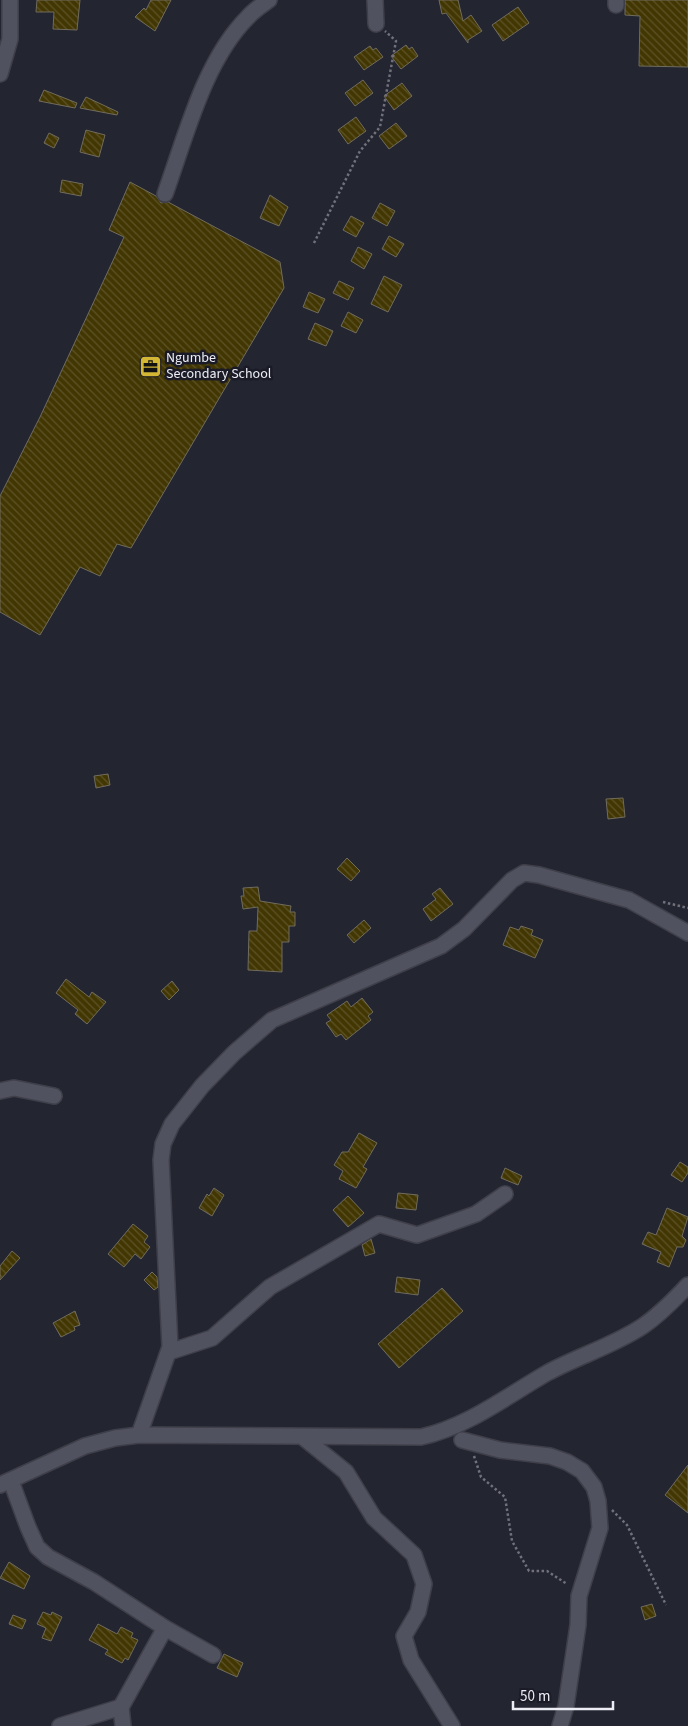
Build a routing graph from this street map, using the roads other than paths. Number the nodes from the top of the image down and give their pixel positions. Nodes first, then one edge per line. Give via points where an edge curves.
1 (10, 0) edge
2 (269, 0) edge
3 (375, 0) edge
4 (376, 24) road end
5 (0, 74) edge
6 (165, 194) dead end
7 (688, 933) edge
8 (0, 1091) edge
9 (54, 1096) dead end
10 (505, 1194) dead end
11 (688, 1286) edge
12 (169, 1352) junction
13 (139, 1435) junction
14 (304, 1438) junction
15 (462, 1440) road end
16 (6, 1483) edge
17 (164, 1628) junction
18 (213, 1654) dead end
19 (121, 1707) junction
20 (60, 1726) edge
21 (123, 1726) edge
22 (452, 1726) edge
23 (560, 1726) edge

1 - 5 street via 10,38
2 - 6 street via 248,17 220,54
3 - 4 street
7 - 12 street via 629,900 539,874 524,873 512,880 464,929 441,946 267,1024 202,1086 172,1124 163,1144 161,1187
8 - 9 street via 14,1088
10 - 12 street via 476,1214 418,1235 379,1224 270,1287 212,1338
11 - 14 street via 643,1326 549,1372 448,1429 422,1437
12 - 13 street
13 - 14 street
13 - 16 street via 85,1446
14 - 22 street via 346,1472 374,1518 414,1555 424,1584 418,1612 404,1636 411,1660
15 - 23 street via 567,1462 582,1471 594,1487 600,1528 579,1596 578,1625
16 - 17 street via 37,1547 48,1557 94,1582
17 - 18 street
17 - 19 street
19 - 20 street
19 - 21 street

